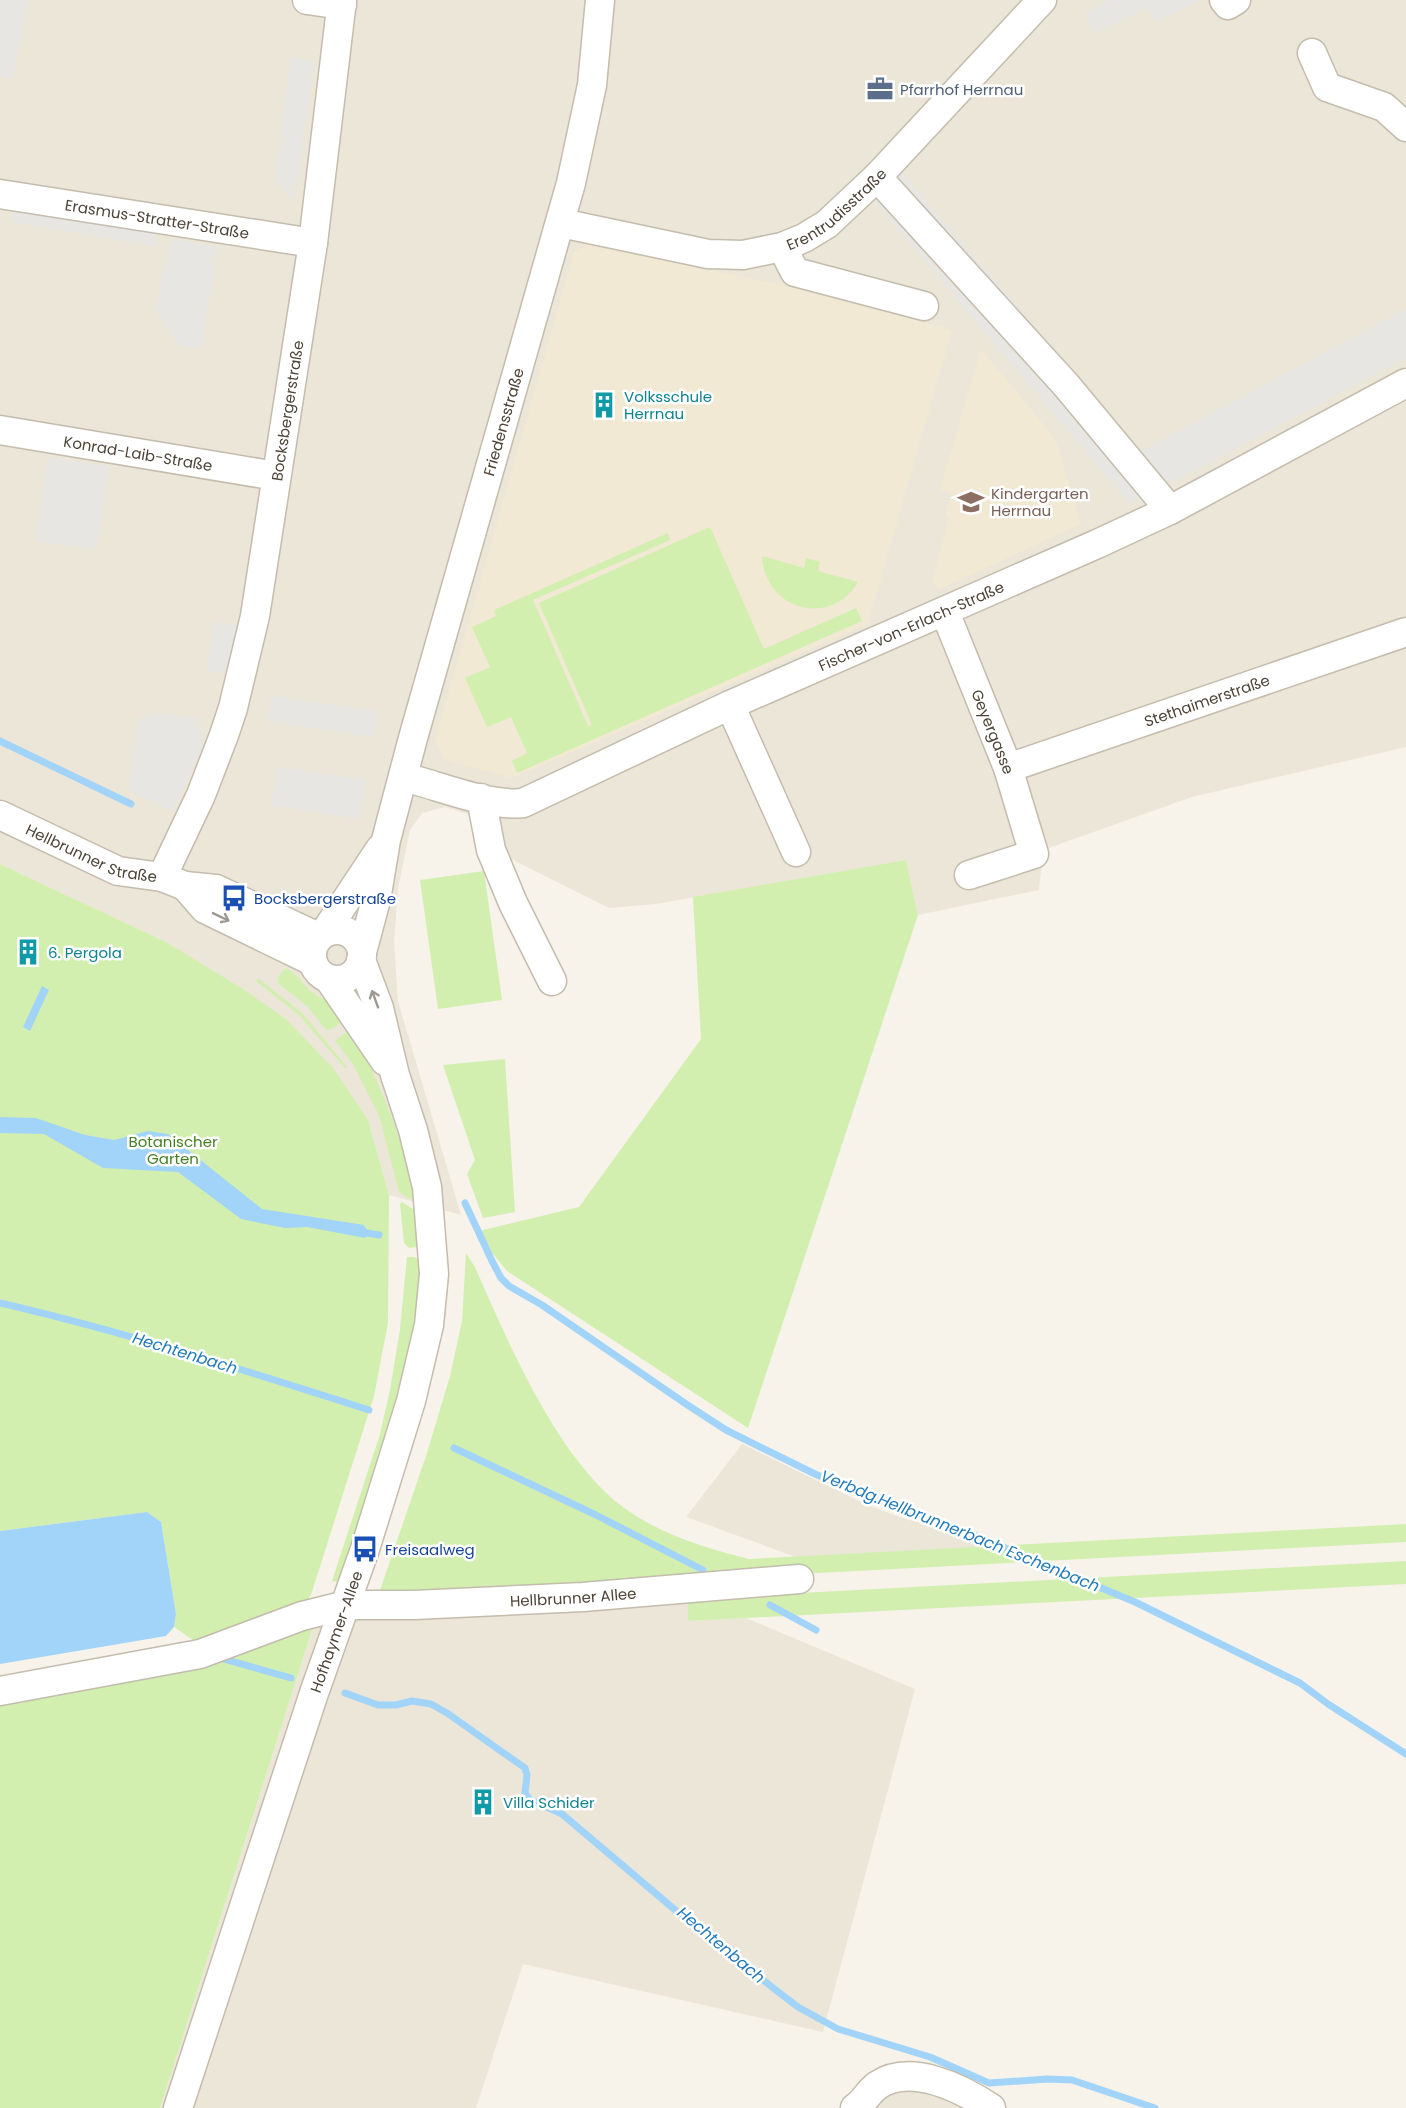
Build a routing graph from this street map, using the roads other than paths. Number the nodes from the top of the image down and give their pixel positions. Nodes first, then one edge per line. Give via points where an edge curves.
1 (307, 0) edge
2 (600, 0) edge
3 (1042, 0) edge
4 (1224, 0) edge
5 (1236, 0) edge
6 (342, 2) edge
7 (1312, 53) dead end
8 (1406, 127) edge
9 (878, 177) junction
10 (0, 194) edge
11 (561, 223) junction
12 (313, 243) junction
13 (782, 247) junction
14 (924, 306) dead end
15 (1406, 383) edge
16 (0, 430) edge
17 (276, 476) junction
18 (1170, 510) junction
19 (945, 612) junction
20 (1406, 632) edge
21 (730, 705) junction
22 (1008, 768) junction
23 (403, 777) junction
24 (480, 798) junction
25 (0, 815) edge
26 (386, 840) junction
27 (796, 852) dead end
28 (969, 875) dead end
29 (173, 882) junction
30 (321, 952) junction
31 (362, 956) junction
32 (552, 981) dead end
33 (395, 1076) junction
34 (800, 1579) dead end
35 (346, 1605) junction
36 (0, 1691) edge
37 (178, 2108) edge
38 (855, 2108) edge
39 (991, 2108) edge

1 - 6 street
2 - 11 street, Friedensstraße via 591,85
3 - 9 street, Erentrudisstraße
4 - 5 street via 1228,5
6 - 12 street, Bocksbergerstraße
7 - 8 street via 1327,87 1384,107
9 - 13 street, Erentrudisstraße via 827,224
9 - 18 street via 1066,385
10 - 12 street, Erasmus-Stratter-Straße
11 - 13 street, Erentrudisstraße via 708,254 744,255
11 - 23 street, Friedensstraße
12 - 17 street, Bocksbergerstraße
13 - 14 street via 795,272
15 - 18 street, Fischer-von-Erlach-Straße
16 - 17 street, Konrad-Laib-Straße
17 - 29 street, Bocksbergerstraße via 255,616 233,708
18 - 19 street, Fischer-von-Erlach-Straße
19 - 21 street, Fischer-von-Erlach-Straße
19 - 22 street, Geyergasse
20 - 22 street, Stethaimerstraße
21 - 24 street, Fischer-von-Erlach-Straße via 523,803
21 - 27 street
22 - 28 street, Geyergasse via 1034,854
23 - 24 street, Fischer-von-Erlach-Straße
23 - 26 street, Friedensstraße
24 - 32 street via 491,850
25 - 29 street, Hellbrunner Straße via 118,871
26 - 30 street, Friedensstraße
26 - 31 street, Friedensstraße
29 - 30 street via 205,909
30 - 31 street via 341,930 360,944
30 - 31 street via 345,979 353,975
30 - 33 street, Hofhaymer-Allee
33 -> 31 street, Hofhaymer-Allee
33 - 35 street, Hofhaymer-Allee via 414,1130 427,1187 434,1251 433,1300 419,1372
34 - 35 street, Hellbrunner Allee via 583,1597
35 - 36 street via 302,1616 201,1654
35 - 37 street, Hofhaymer-Allee
38 - 39 street via 877,2086 897,2077 919,2076 950,2086

